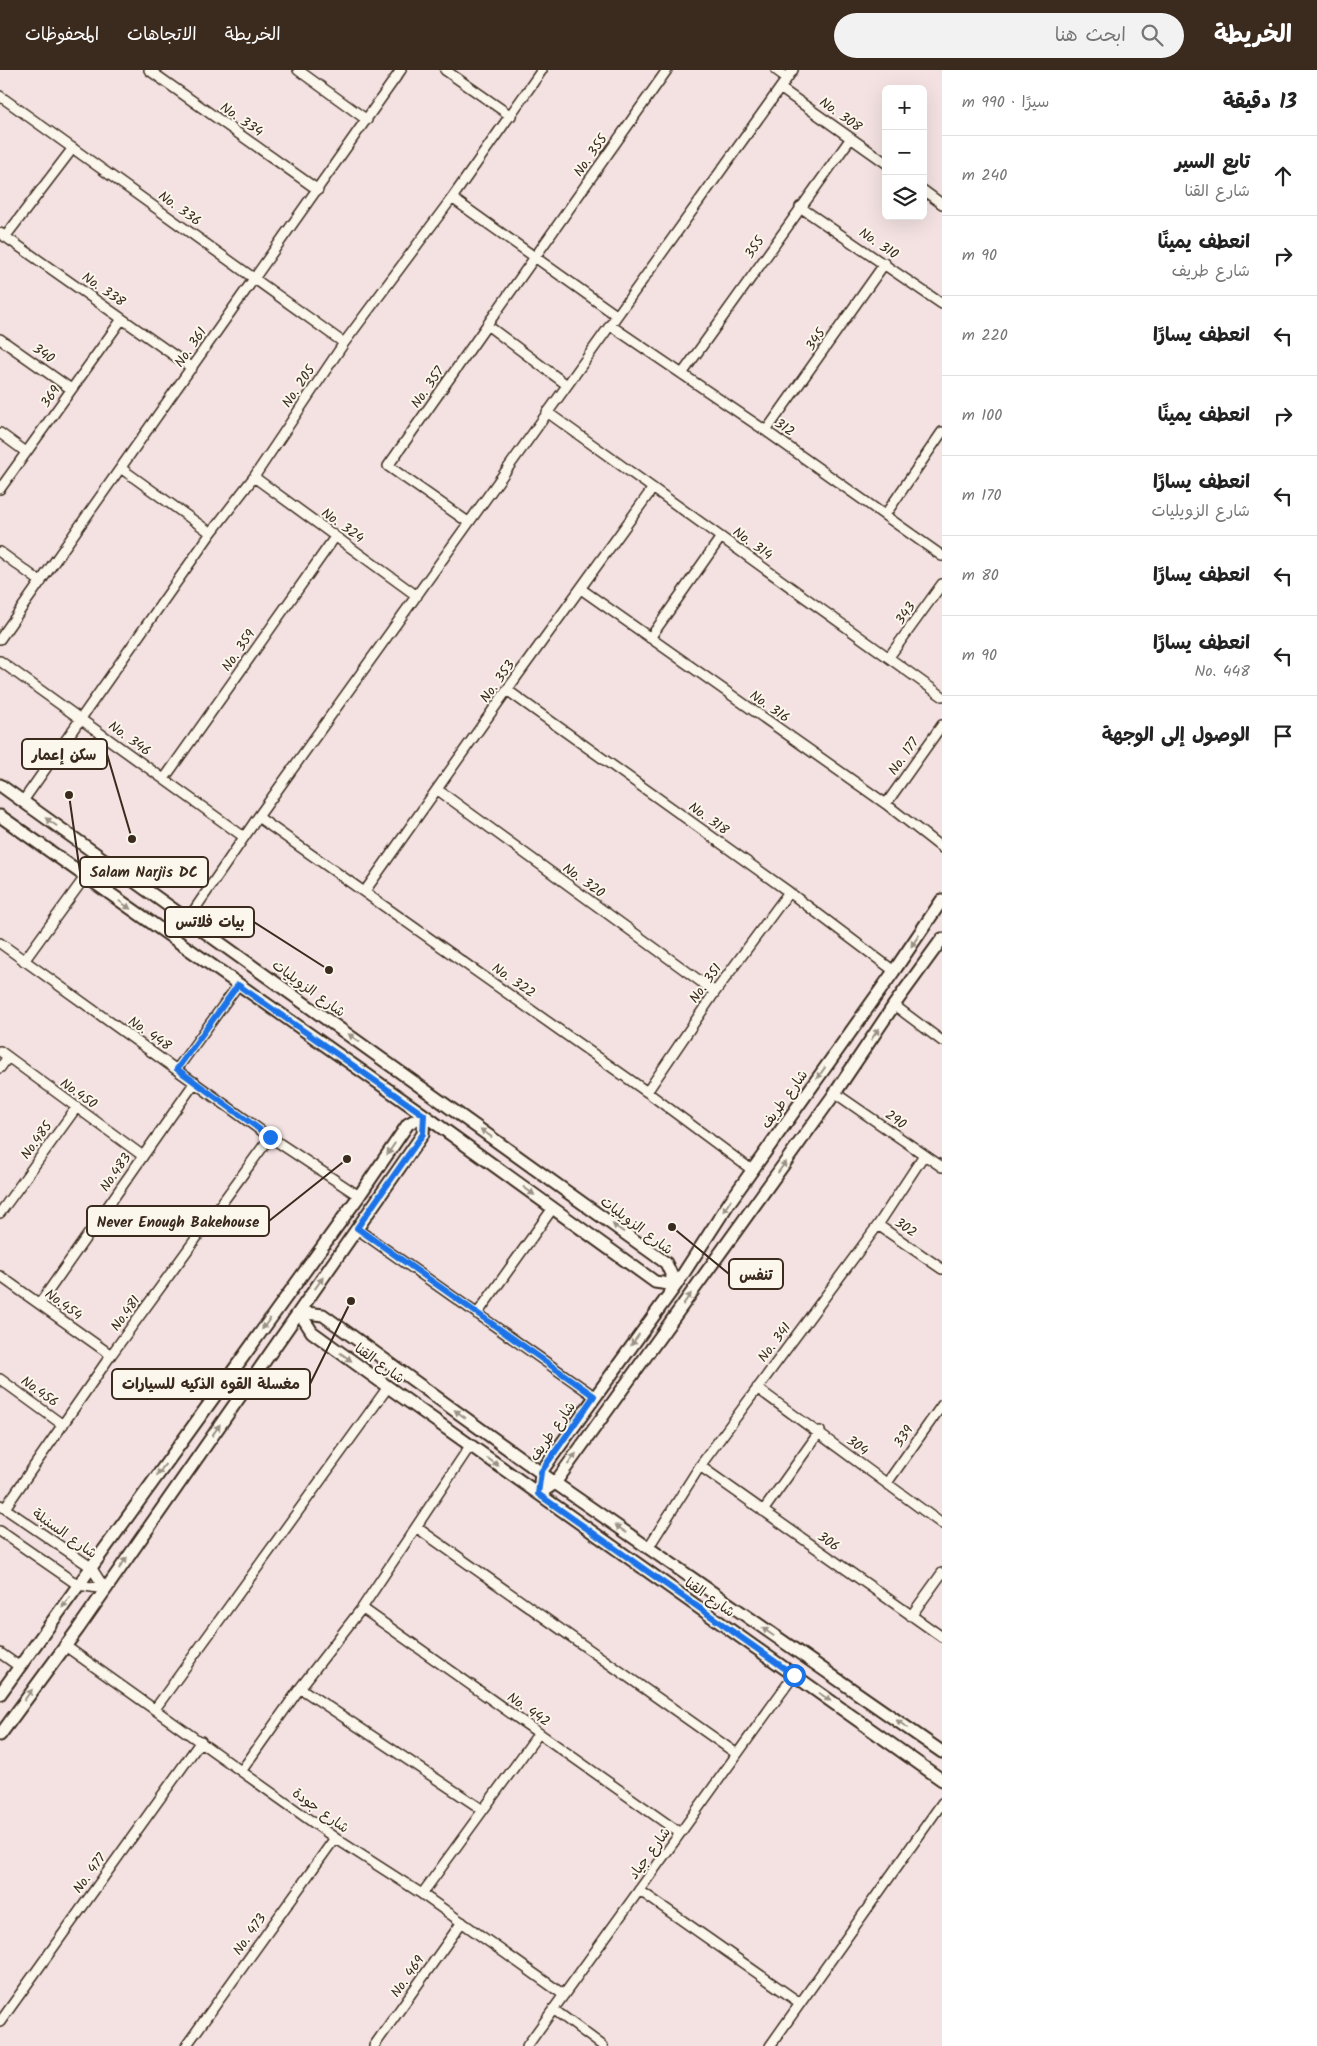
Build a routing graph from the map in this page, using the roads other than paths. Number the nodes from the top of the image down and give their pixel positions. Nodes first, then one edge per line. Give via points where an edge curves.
1 (149, 70) edge
2 (298, 70) edge
3 (401, 70) edge
4 (445, 70) edge
5 (542, 70) edge
6 (667, 70) edge
7 (776, 70) edge
8 (790, 74) edge
9 (780, 88) junction
10 (0, 96) edge
11 (511, 116) junction
12 (367, 120) junction
13 (851, 138) junction
14 (73, 148) junction
15 (882, 160) edge
16 (318, 190) junction
17 (927, 193) edge
18 (452, 198) junction
19 (942, 204) edge
20 (800, 206) junction
21 (3, 235) edge
22 (535, 256) junction
23 (885, 263) junction
24 (255, 279) junction
25 (942, 304) edge
26 (616, 315) junction
27 (122, 319) junction
28 (610, 324) junction
29 (487, 325) junction
30 (0, 339) edge
31 (344, 343) junction
32 (192, 368) junction
33 (682, 374) junction
34 (567, 385) junction
35 (71, 389) junction
36 (547, 412) junction
37 (766, 431) junction
38 (942, 432) edge
39 (0, 433) edge
40 (26, 452) junction
41 (122, 469) junction
42 (254, 477) junction
43 (653, 488) junction
44 (0, 489) edge
45 (885, 516) junction
46 (468, 522) junction
47 (210, 533) junction
48 (335, 537) junction
49 (721, 537) junction
50 (0, 552) edge
51 (942, 556) edge
52 (40, 582) junction
53 (942, 584) edge
54 (581, 589) junction
55 (416, 596) junction
56 (650, 638) junction
57 (0, 639) edge
58 (889, 657) junction
59 (0, 661) edge
60 (507, 690) junction
61 (942, 696) edge
62 (80, 719) junction
63 (942, 724) edge
64 (164, 779) junction
65 (0, 785) edge
66 (438, 790) junction
67 (23, 801) junction
68 (886, 804) junction
69 (0, 816) edge
70 (258, 817) junction
71 (244, 837) junction
72 (942, 848) edge
73 (85, 877) junction
74 (366, 891) junction
75 (789, 892) junction
76 (942, 900) edge
77 (188, 919) junction
78 (942, 940) edge
79 (0, 943) edge
80 (24, 960) junction
81 (894, 971) junction
82 (238, 985) junction
83 (715, 992) junction
84 (894, 1005) junction
85 (942, 1040) edge
86 (0, 1051) edge
87 (8, 1057) junction
88 (0, 1068) edge
89 (177, 1069) junction
90 (195, 1082) junction
91 (647, 1092) junction
92 (835, 1094) junction
93 (76, 1108) junction
94 (424, 1115) junction
95 (270, 1137) junction
96 (924, 1155) junction
97 (143, 1156) junction
98 (942, 1167) edge
99 (752, 1170) junction
100 (359, 1196) junction
101 (553, 1208) junction
102 (0, 1213) edge
103 (878, 1225) junction
104 (357, 1228) junction
105 (942, 1269) edge
106 (0, 1276) edge
107 (676, 1285) junction
108 (40, 1303) junction
109 (299, 1312) junction
110 (477, 1314) junction
111 (111, 1355) junction
112 (0, 1379) edge
113 (388, 1387) junction
114 (757, 1388) junction
115 (594, 1396) junction
116 (942, 1405) edge
117 (63, 1425) junction
118 (819, 1432) junction
119 (470, 1446) junction
120 (700, 1466) junction
121 (541, 1472) junction
122 (555, 1483) junction
123 (887, 1483) junction
124 (538, 1494) junction
125 (3, 1506) edge
126 (763, 1511) junction
127 (942, 1524) edge
128 (416, 1527) junction
129 (0, 1531) edge
130 (648, 1548) junction
131 (91, 1567) junction
132 (942, 1572) edge
133 (78, 1585) junction
134 (105, 1589) junction
135 (362, 1608) junction
136 (912, 1616) junction
137 (942, 1638) edge
138 (64, 1645) junction
139 (0, 1653) edge
140 (20, 1667) junction
141 (794, 1675) junction
142 (300, 1688) junction
143 (0, 1694) edge
144 (155, 1709) junction
145 (539, 1733) junction
146 (0, 1735) edge
147 (201, 1741) junction
148 (942, 1752) edge
149 (737, 1754) junction
150 (242, 1770) junction
151 (942, 1780) edge
152 (942, 1803) edge
153 (484, 1810) junction
154 (680, 1833) junction
155 (335, 1838) junction
156 (639, 1890) junction
157 (422, 1894) junction
158 (462, 1922) junction
159 (564, 1995) junction
160 (800, 2003) junction
161 (553, 2009) junction
162 (0, 2022) edge
163 (186, 2046) edge
164 (374, 2046) edge
165 (527, 2046) edge
166 (603, 2046) edge
167 (770, 2046) edge

1 - 16 street, No. 334
2 - 12 street
3 - 12 street, No. 361
4 - 11 street
5 - 11 street, No. 205
6 - 22 street, No. 355
7 - 8 street
8 - 9 street
9 - 13 street, No. 308
9 - 26 street
10 - 14 street, No. 336
11 - 18 street, No. 205
12 - 16 street, No. 361
13 - 15 street, No. 308
13 - 20 street, 355
14 - 21 street
14 - 24 street, No. 336
16 - 24 street, No. 361
17 - 19 street
18 - 22 street
18 - 31 street, No. 205
20 - 23 street, No. 310
20 - 33 street, 355
21 - 27 street, No. 338
22 - 26 street
22 - 29 street, No. 355
23 - 25 street, No. 310
23 - 37 street, 345
24 - 31 street, No. 336
24 - 32 street, No. 361
26 - 28 street
27 - 32 street, No. 338
27 - 35 street, 369
28 - 33 street, 312
28 - 34 street
29 - 34 street
29 - 46 street, No. 357 via 388,466
30 - 35 street, 340
31 - 42 street, No. 205
32 - 41 street, No. 361
33 - 37 street, 312
34 - 36 street
35 - 40 street, 369
36 - 43 street, No. 314
36 - 46 street
37 - 45 street, 312
38 - 45 street
39 - 40 street
40 - 44 street, 369
41 - 47 street
41 - 52 street, No. 361
42 - 47 street, No. 205
42 - 48 street, No. 324
43 - 49 street, No. 314
43 - 54 street, No. 353
45 - 51 street, 312
46 - 55 street
47 - 62 street, No. 205
48 - 55 street, No. 324
48 - 64 street, No. 359
49 - 56 street
49 - 58 street, No. 314
50 - 52 street
52 - 57 street, No. 361
53 - 58 street, 343
54 - 56 street, No. 316
54 - 60 street, No. 353
55 - 70 street
56 - 68 street, No. 316
58 - 61 street, No. 314
59 - 62 street, No. 346
60 - 66 street, No. 353
60 - 75 street, No. 318
62 - 64 street, No. 346
62 - 67 street, No. 205
63 - 68 street, No. 177
64 - 71 street, No. 346
65 - 67 street, شارع الزويليات
66 - 74 street, No. 353
66 - 83 street, No. 320
77 -> 67 street, شارع الزويليات
68 - 72 street, No. 316
69 - 73 street
70 - 71 street
70 - 74 street, No. 322
71 - 77 street
73 - 80 street
73 -> 82 street
74 - 91 street, No. 322
75 - 81 street, No. 318
75 - 83 street, No. 351
76 -> 81 street, شارع طريف
107 -> 77 street, شارع الزويليات via 666,1263
78 - 84 street
79 - 80 street, No. 448
80 - 89 street, No. 448
81 -> 99 street, شارع طريف
82 - 89 street
82 - 94 street
83 - 91 street, No. 351
84 - 85 street
92 -> 84 street
86 - 87 street, No.450
87 - 88 street
87 - 93 street, No.450
89 - 90 street, No. 448
90 - 95 street, No. 448
90 - 97 street, No.483
91 - 99 street, No. 322
92 - 96 street, 290
122 -> 92 street
93 - 97 street, No.450
93 - 102 street, No.485
94 -> 100 street via 408,1124
94 -> 101 street
94 - 104 street via 423,1134
95 - 100 street, No. 448
95 - 111 street, No.481
96 - 98 street, 290
96 - 103 street, No. 341
97 - 108 street, No.483
99 -> 107 street, شارع طريف
100 -> 131 street
101 - 107 street via 655,1282
101 - 110 street
103 - 105 street, 302
103 - 114 street, No. 341
109 -> 104 street
104 - 110 street
106 - 108 street, No.454
107 -> 115 street, شارع طريف
108 - 111 street, No.454
109 -> 113 street, شارع القنا via 312,1332
121 -> 109 street, شارع القنا via 323,1315
134 -> 109 street
110 - 115 street
111 - 117 street, No.481
112 - 117 street, No.456
113 - 119 street, شارع القنا
113 - 144 street
114 - 118 street, 304
114 - 120 street, No. 341
115 - 121 street, شارع طريف
116 - 123 street, 339
117 - 125 street, No.481
118 - 123 street, 304
118 - 126 street
119 -> 124 street, شارع القنا
119 - 128 street
120 - 126 street, 306
120 - 130 street, No. 341
121 - 122 street, شارع القنا
121 - 124 street, شارع طريف
122 - 124 street
130 -> 122 street, شارع القنا
123 - 127 street, 304
124 - 141 street, شارع القنا
125 - 131 street, شارع السنبلة
126 - 136 street, 306
128 - 135 street
128 - 149 street
129 - 133 street
148 -> 130 street, شارع القنا
131 - 133 street
131 - 134 street, شارع السنبلة
132 - 136 street
133 - 134 street
133 -> 140 street
134 - 138 street
135 - 142 street
135 - 145 street, No. 442
136 - 137 street, 306
138 - 144 street, شارع جودة
146 -> 138 street
139 - 140 street
140 - 143 street
141 - 149 street, شارع جياد
141 -> 151 street, شارع القنا
142 - 150 street
142 - 153 street
144 - 147 street, شارع جودة
145 - 153 street
145 - 154 street, No. 442
147 - 150 street, شارع جودة
147 - 162 street, No. 477
149 - 154 street, شارع جياد
150 - 155 street, شارع جودة
152 - 160 street
153 - 157 street
154 - 156 street, شارع جياد
155 - 157 street, شارع جودة
155 - 163 street, No. 473
156 - 159 street, شارع جياد
156 - 160 street
157 - 158 street, شارع جودة
158 - 159 street, شارع جودة
158 - 164 street, No. 469
159 - 161 street, شارع جياد
160 - 167 street
161 - 165 street, شارع جياد
161 - 166 street

